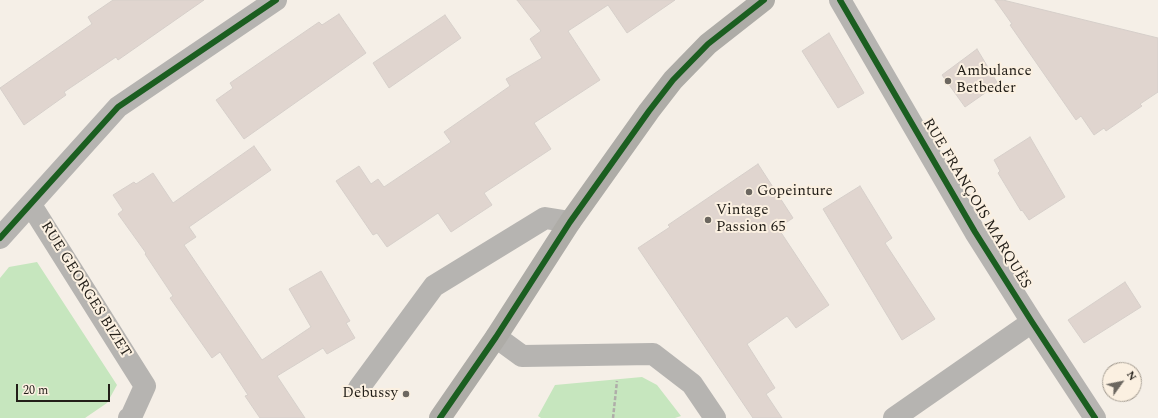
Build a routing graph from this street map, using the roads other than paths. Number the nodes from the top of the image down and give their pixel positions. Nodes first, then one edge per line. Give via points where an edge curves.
1 (764, 0) edge
2 (840, 0) edge
3 (262, 4) edge
4 (31, 205) junction
5 (570, 222) junction
6 (0, 238) edge
7 (1032, 322) junction
8 (496, 337) junction
9 (359, 388) dead end
10 (129, 418) edge
11 (440, 418) edge
12 (715, 418) edge
13 (894, 418) edge
14 (1095, 418) edge

1 - 5 main road via 708,44 673,80
2 - 7 street, RUE FRANÇOIS MARQUÈS via 975,232
3 - 4 street via 118,107
4 - 6 street
4 - 10 street, RUE GEORGES BIZET via 145,386
5 - 8 main road
5 - 9 street via 545,218 434,286
7 - 13 street
7 - 14 street, RUE FRANÇOIS MARQUÈS
8 - 11 main road
8 - 12 street via 522,356 653,354 692,384

